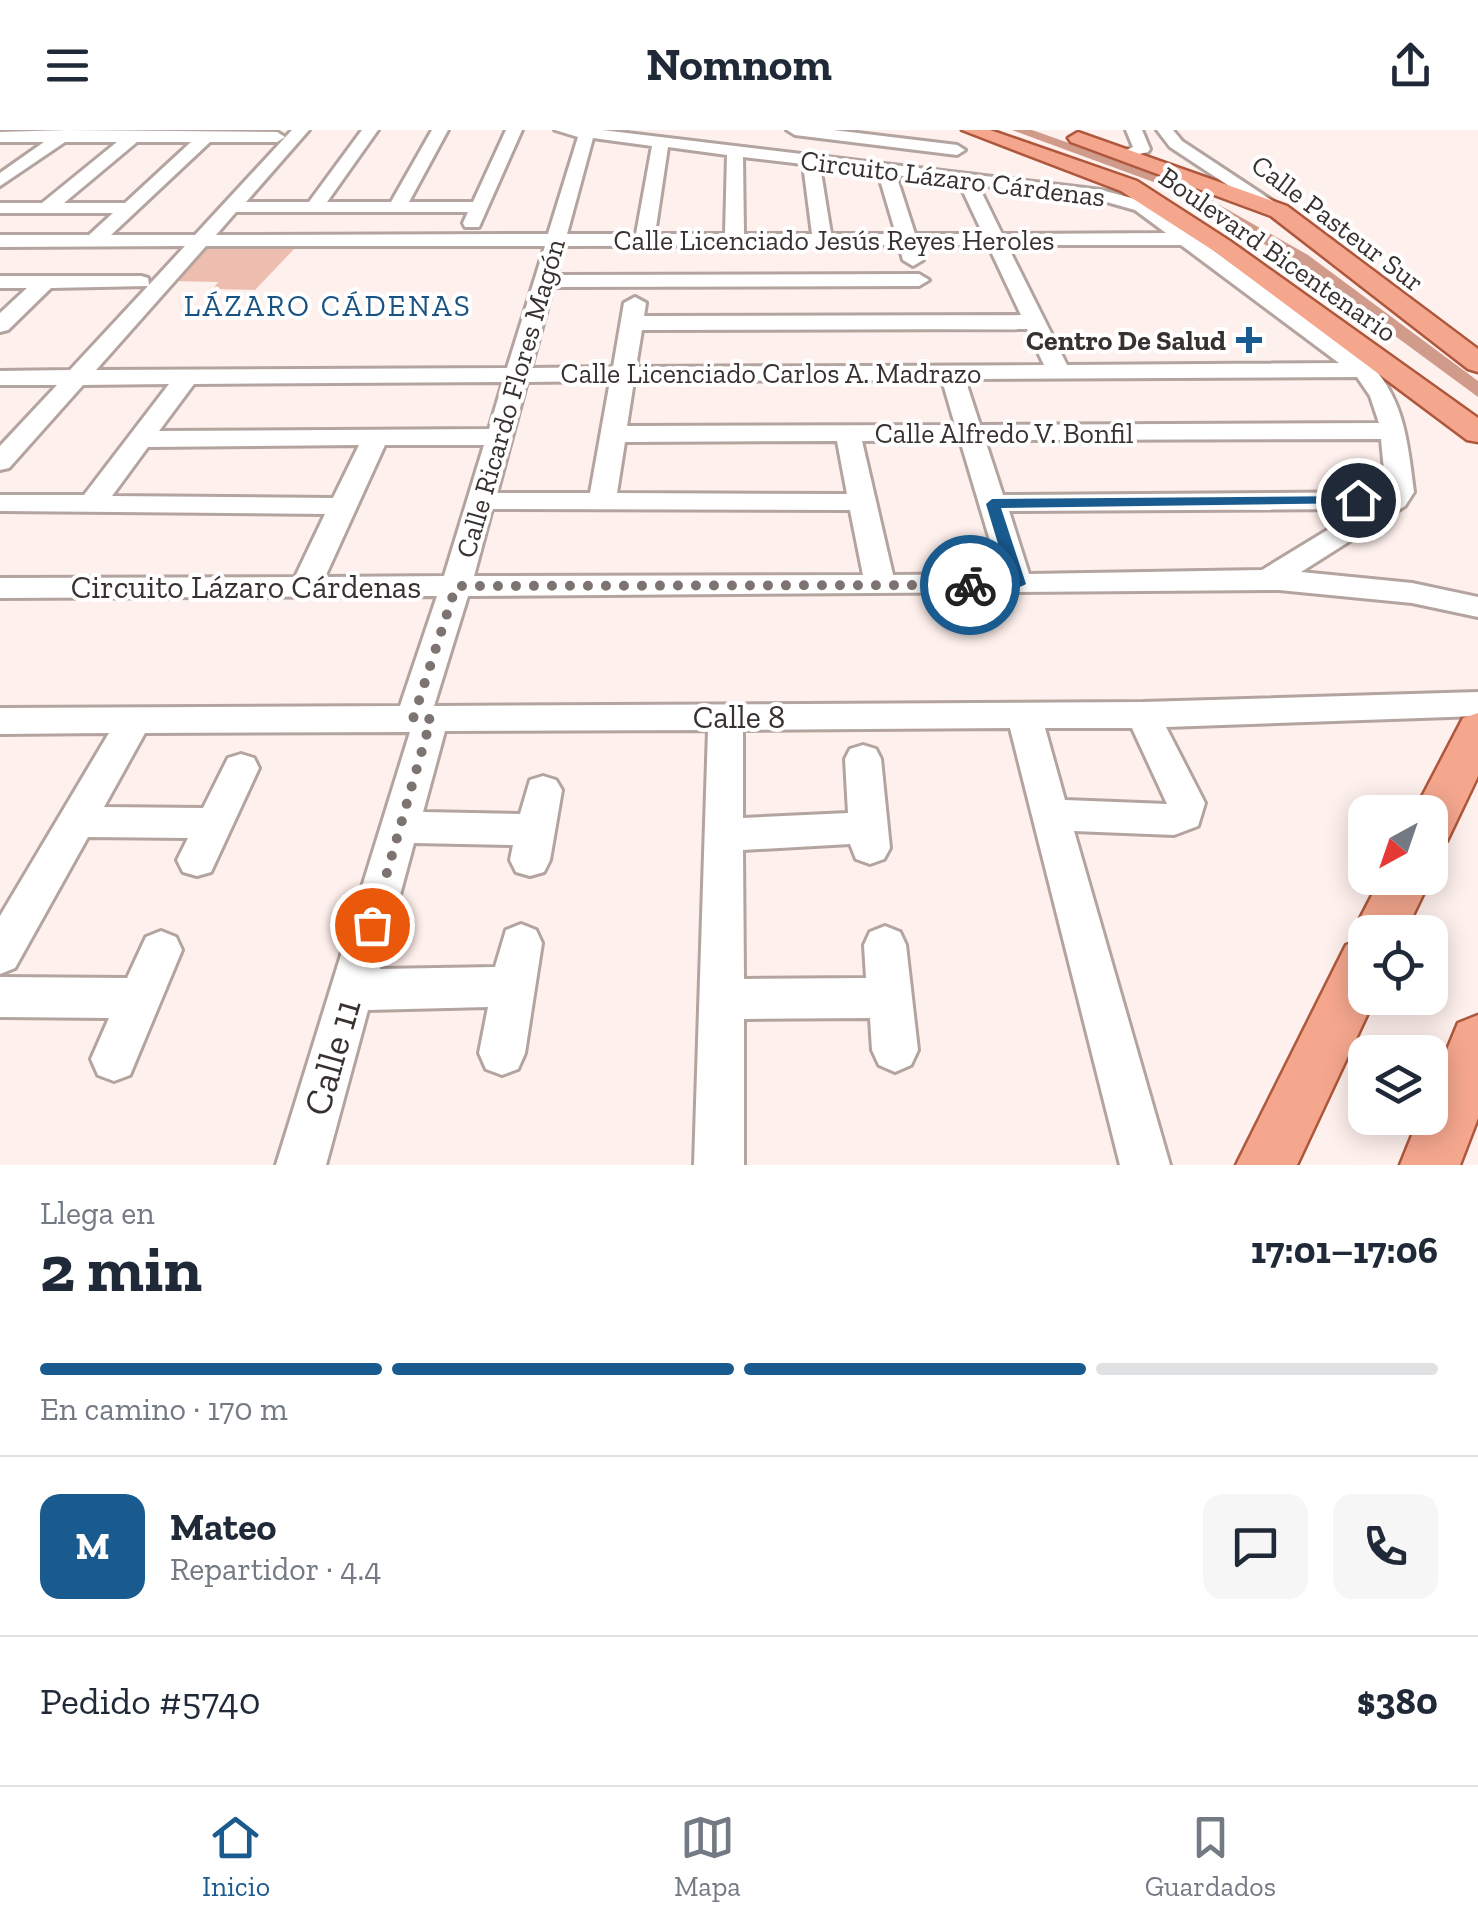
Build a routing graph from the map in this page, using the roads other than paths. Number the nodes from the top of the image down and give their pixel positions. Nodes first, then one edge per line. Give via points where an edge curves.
1 (301, 130) edge
2 (370, 130) edge
3 (440, 130) edge
4 (514, 130) edge
5 (563, 130) edge
6 (795, 130) edge
7 (1055, 130) edge
8 (1134, 130) edge
9 (1165, 130) edge
10 (587, 133) junction
11 (851, 133) edge
12 (66, 134) edge
13 (137, 134) edge
14 (210, 134) edge
15 (280, 134) edge
16 (0, 137) edge
17 (963, 141) edge
18 (661, 142) junction
19 (734, 152) junction
20 (1128, 156) junction
21 (811, 161) junction
22 (886, 170) junction
23 (966, 179) junction
24 (0, 182) edge
25 (397, 206) junction
26 (480, 206) junction
27 (231, 207) junction
28 (314, 207) junction
29 (0, 208) edge
30 (46, 208) junction
31 (129, 208) junction
32 (1279, 211) junction
33 (1187, 239) junction
34 (555, 240) junction
35 (646, 240) junction
36 (734, 240) junction
37 (822, 240) junction
38 (907, 240) junction
39 (994, 240) junction
40 (0, 241) edge
41 (94, 241) junction
42 (190, 241) junction
43 (464, 241) junction
44 (544, 281) junction
45 (638, 281) junction
46 (0, 282) edge
47 (46, 282) junction
48 (141, 282) junction
49 (926, 301) junction
50 (632, 322) junction
51 (1034, 322) junction
52 (0, 325) edge
53 (1478, 364) edge
54 (950, 372) junction
55 (1059, 372) junction
56 (626, 374) junction
57 (516, 375) junction
58 (65, 377) junction
59 (187, 377) junction
60 (1379, 377) junction
61 (0, 378) edge
62 (1393, 431) junction
63 (0, 433) edge
64 (848, 433) junction
65 (970, 433) junction
66 (1478, 433) edge
67 (615, 434) junction
68 (498, 437) junction
69 (374, 438) junction
70 (138, 439) junction
71 (0, 462) edge
72 (1395, 500) junction
73 (480, 501) junction
74 (602, 501) junction
75 (862, 502) junction
76 (0, 503) edge
77 (92, 503) junction
78 (992, 504) junction
79 (343, 506) junction
80 (1272, 578) junction
81 (1018, 584) junction
82 (880, 585) junction
83 (306, 586) junction
84 (456, 586) junction
85 (0, 588) edge
86 (1478, 607) edge
87 (1478, 704) edge
88 (1143, 715) junction
89 (1024, 716) junction
90 (726, 717) junction
91 (422, 719) junction
92 (135, 720) junction
93 (0, 721) edge
94 (1478, 729) edge
95 (863, 759) dead end
96 (241, 768) dead end
97 (543, 790) dead end
98 (1446, 795) edge
99 (1052, 815) junction
100 (76, 822) junction
101 (215, 823) junction
102 (400, 826) junction
103 (725, 835) junction
104 (197, 860) dead end
105 (521, 943) dead end
106 (885, 944) dead end
107 (161, 950) dead end
108 (0, 955) edge
109 (512, 987) junction
110 (352, 990) junction
111 (0, 997) edge
112 (139, 998) junction
113 (888, 998) junction
114 (724, 999) junction
115 (1348, 1002) edge
116 (1478, 1042) edge
117 (895, 1050) dead end
118 (502, 1053) dead end
119 (114, 1059) dead end
120 (1282, 1159) edge
121 (301, 1165) edge
122 (719, 1165) edge
123 (1145, 1165) edge
124 (1430, 1165) edge

1 - 27 street
2 - 28 street
3 - 25 street
4 - 26 street
5 - 10 street, Circuito Lázaro Cárdenas
6 - 11 street
7 - 20 main road, Boulevard Bicentenario
8 - 20 street via 1142,149
9 - 32 street, Calle Pasteur Sur via 1176,144
10 - 18 street, Circuito Lázaro Cárdenas
10 - 34 street, Calle Ricardo Flores Magón
11 - 17 street
12 - 13 street
12 - 16 street
12 - 24 street
13 - 14 street
13 - 30 street
14 - 15 street
14 - 31 street
15 - 42 street
17 - 60 main road, Boulevard Bicentenario via 1129,186 1222,246
18 - 19 street, Circuito Lázaro Cárdenas
18 - 35 street
19 - 21 street, Circuito Lázaro Cárdenas
19 - 36 street
20 - 32 main road, Boulevard Bicentenario
21 - 22 street, Circuito Lázaro Cárdenas
21 - 37 street
22 - 23 street, Circuito Lázaro Cárdenas
22 - 38 street
23 - 33 street, Circuito Lázaro Cárdenas via 1126,199
23 - 39 street
25 - 26 street
25 - 28 street
26 - 43 street
27 - 28 street
27 - 42 street
29 - 30 street
30 - 31 street
31 - 41 street
32 - 53 main road, Calle Pasteur Sur
33 - 39 street, Calle Licenciado Jesús Reyes Heroles
33 - 60 street, Circuito Lázaro Cárdenas
34 - 35 street, Calle Licenciado Jesús Reyes Heroles
34 - 43 street, Calle Licenciado Jesús Reyes Heroles
34 - 44 street, Calle Ricardo Flores Magón
35 - 36 street, Calle Licenciado Jesús Reyes Heroles
36 - 37 street, Calle Licenciado Jesús Reyes Heroles
37 - 38 street, Calle Licenciado Jesús Reyes Heroles
38 - 39 street, Calle Licenciado Jesús Reyes Heroles
38 - 49 street
39 - 51 street
40 - 41 street, Calle Licenciado Jesús Reyes Heroles
41 - 42 street, Calle Licenciado Jesús Reyes Heroles
42 - 43 street, Calle Licenciado Jesús Reyes Heroles
42 - 48 street
42 - 58 street
44 - 45 street
44 - 57 street, Calle Ricardo Flores Magón
45 - 49 street
45 - 50 street
46 - 47 street
47 - 48 street
47 - 52 street
48 - 58 street
49 - 50 street
49 - 51 street
50 - 56 street
51 - 55 street
54 - 55 street, Calle Licenciado Carlos A. Madrazo
54 - 56 street, Calle Licenciado Carlos A. Madrazo
54 - 65 street
55 - 60 street, Calle Licenciado Carlos A. Madrazo
56 - 57 street, Calle Licenciado Carlos A. Madrazo
56 - 67 street
57 - 59 street, Calle Licenciado Carlos A. Madrazo
57 - 68 street, Calle Ricardo Flores Magón
58 - 59 street, Calle Licenciado Carlos A. Madrazo
58 - 61 street, Calle Licenciado Carlos A. Madrazo
58 - 63 street
58 - 71 street
59 - 70 street
60 - 62 street
60 - 66 main road, Boulevard Bicentenario via 1415,387
62 - 65 street, Calle Alfredo V. Bonfil
62 - 72 street via 1400,492
64 - 65 street, Calle Alfredo V. Bonfil
64 - 67 street, Calle Alfredo V. Bonfil
64 - 75 street
65 - 78 street
67 - 74 street
68 - 69 street
68 - 73 street, Calle Ricardo Flores Magón
69 - 70 street
69 - 79 street
70 - 77 street
72 - 78 street
72 - 80 street
73 - 74 street
73 - 84 street, Calle Ricardo Flores Magón
74 - 75 street
75 - 82 street
76 - 77 street
77 - 79 street
78 - 81 street
79 - 83 street
80 - 81 street, Circuito Lázaro Cárdenas
80 - 86 street, Circuito Lázaro Cárdenas via 1400,590
81 - 82 street, Circuito Lázaro Cárdenas
82 - 84 street, Circuito Lázaro Cárdenas
83 - 84 street, Circuito Lázaro Cárdenas
83 - 85 street, Circuito Lázaro Cárdenas
84 - 91 street, Calle Ricardo Flores Magón
87 - 88 street, Calle 8
88 - 89 street, Calle 8
88 - 99 street via 1186,804 1185,815
89 - 90 street, Calle 8
89 - 99 street
90 - 91 street, Calle 8
90 - 103 street
91 - 92 street, Calle 8
91 - 102 street, Calle 11
92 - 93 street, Calle 8
92 - 100 street
94 - 98 main road
95 - 103 street via 869,838
96 - 101 street
97 - 102 street via 532,845
99 - 123 street
100 - 101 street
100 - 108 street
101 - 104 street
102 - 110 street, Calle 11
103 - 114 street
105 - 109 street
106 - 113 street
107 - 112 street
109 - 110 street
109 - 118 street
110 - 121 street, Calle 11
111 - 112 street
112 - 119 street
113 - 114 street
113 - 117 street
114 - 122 street
115 - 120 main road
116 - 124 main road

